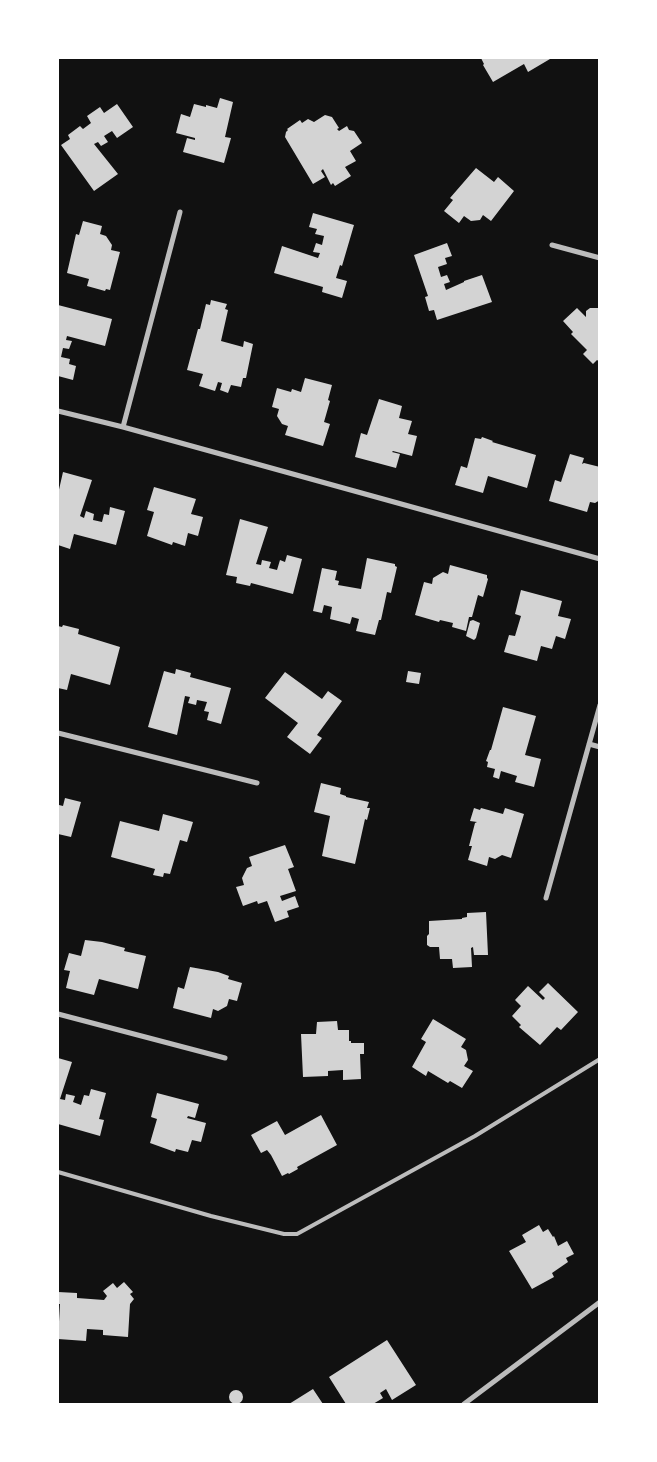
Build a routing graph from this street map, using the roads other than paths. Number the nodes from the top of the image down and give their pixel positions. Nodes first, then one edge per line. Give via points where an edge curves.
1 (180, 212) dead end
2 (552, 245) dead end
3 (600, 258) edge
4 (58, 412) edge
5 (123, 427) junction
6 (600, 559) edge
7 (600, 705) edge
8 (58, 733) edge
9 (589, 744) junction
10 (600, 747) edge
11 (257, 783) dead end
12 (546, 898) dead end
13 (58, 1014) edge
14 (225, 1058) dead end
15 (600, 1059) edge
16 (58, 1172) edge
17 (600, 1302) edge
18 (464, 1404) edge

1 - 5 street
2 - 3 street
4 - 5 street
5 - 6 street
7 - 9 street
8 - 11 street
9 - 10 street
9 - 12 street
13 - 14 street
15 - 16 lane via 475,1136 297,1234 284,1234 211,1216
17 - 18 street

